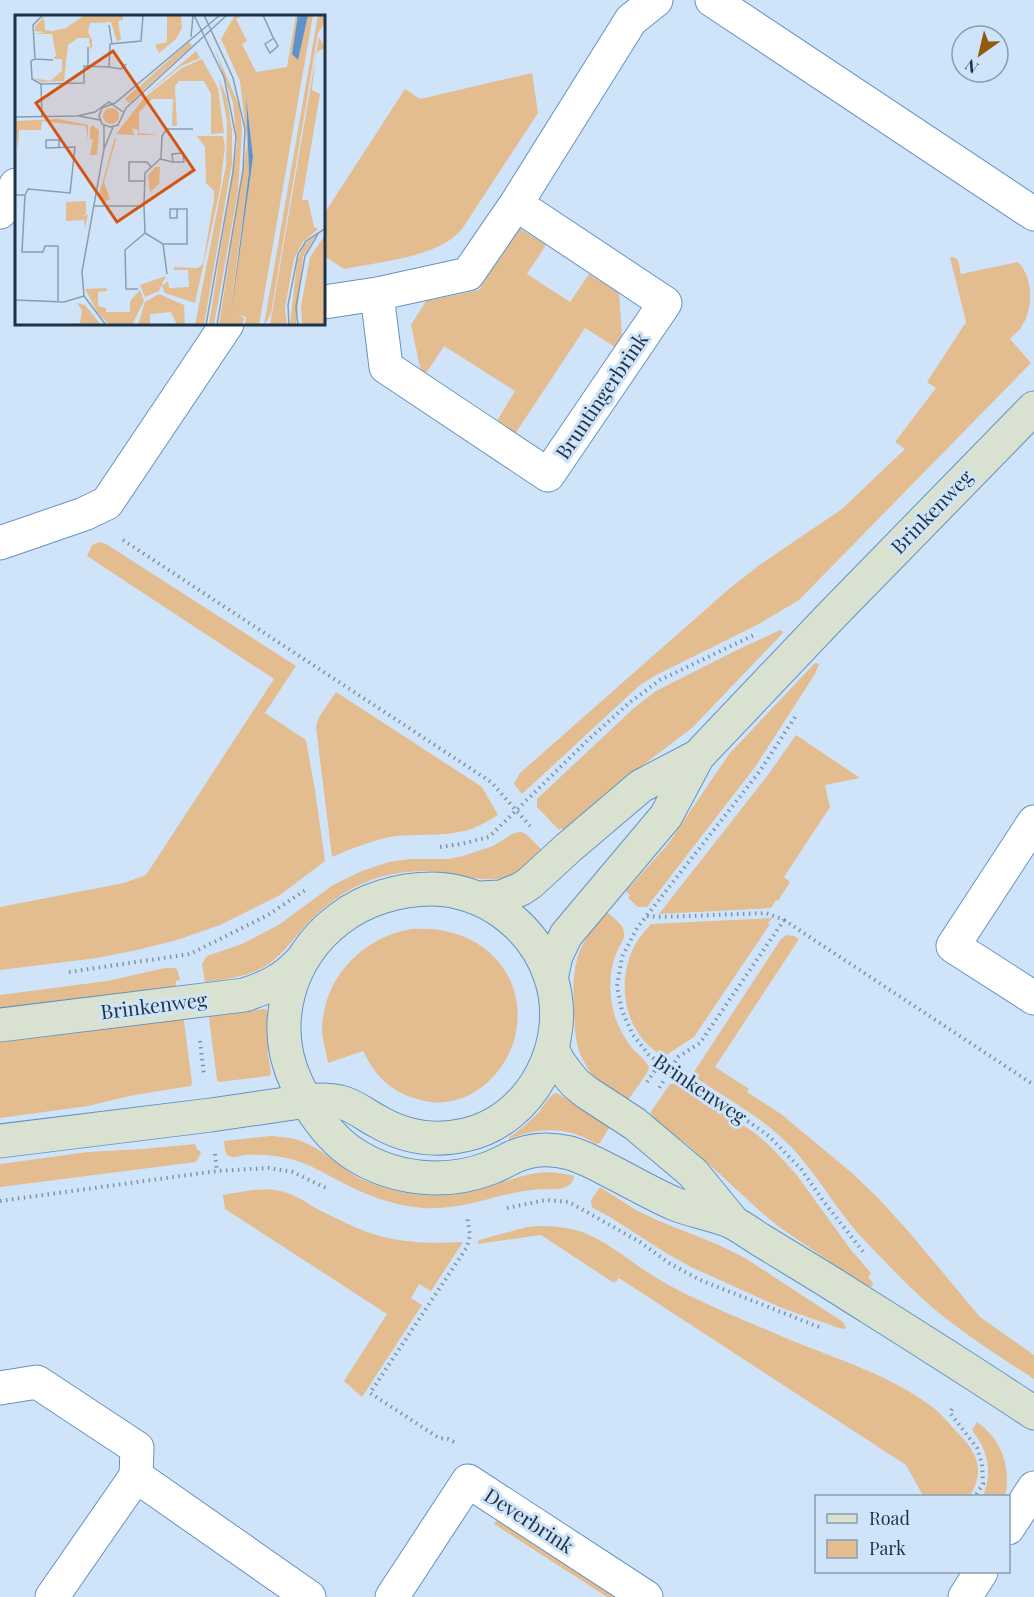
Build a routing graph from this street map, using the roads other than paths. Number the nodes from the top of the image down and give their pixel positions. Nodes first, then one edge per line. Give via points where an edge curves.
1 (656, 0) edge
2 (712, 0) edge
3 (15, 187) edge
4 (516, 204) junction
5 (0, 212) edge
6 (1034, 214) edge
7 (0, 223) edge
8 (15, 232) edge
9 (377, 294) junction
10 (326, 303) edge
11 (226, 326) edge
12 (1034, 408) edge
13 (0, 543) edge
14 (698, 756) junction
15 (1034, 822) edge
16 (479, 898) junction
17 (299, 963) junction
18 (551, 979) junction
19 (1034, 998) edge
20 (0, 1025) edge
21 (552, 1048) junction
22 (307, 1101) junction
23 (0, 1141) edge
24 (733, 1222) junction
25 (0, 1388) edge
26 (1034, 1413) edge
27 (136, 1476) junction
28 (1034, 1488) edge
29 (1010, 1525) edge
30 (980, 1573) edge
31 (52, 1597) edge
32 (309, 1597) edge
33 (392, 1597) edge
34 (646, 1597) edge
35 (965, 1597) edge

1 - 4 street via 632,20
2 - 6 street
3 - 5 street
4 - 9 street via 468,274
4 - 9 street, Bruntingerbrink via 665,303 548,475 386,367
7 - 8 street
9 - 10 street
11 - 13 street via 107,503
12 - 14 street, Brinkenweg
14 - 16 street, Brinkenweg via 641,786 521,889 501,897
14 - 18 street, Brinkenweg via 666,816 566,935
15 - 19 street via 953,946
16 - 17 street via 439,889 418,889 378,898 341,917
16 - 18 street via 524,931
17 - 20 street, Brinkenweg via 280,980 244,995
17 - 22 street via 286,1002 285,1043 296,1083
18 - 21 street via 556,1014
21 - 22 street via 542,1074 512,1112 497,1123 461,1136 432,1138 404,1134 351,1106 329,1100
21 - 24 street via 566,1072 586,1092 635,1124 693,1173
22 - 23 street
22 - 24 street via 319,1121 353,1154 397,1174 421,1178 468,1175 530,1151 554,1150 594,1162 676,1204
24 - 26 street
25 - 27 street via 37,1382 137,1448
27 - 31 street
27 - 32 street
28 - 29 street
30 - 35 street
33 - 34 street, Deverbrink via 468,1481

